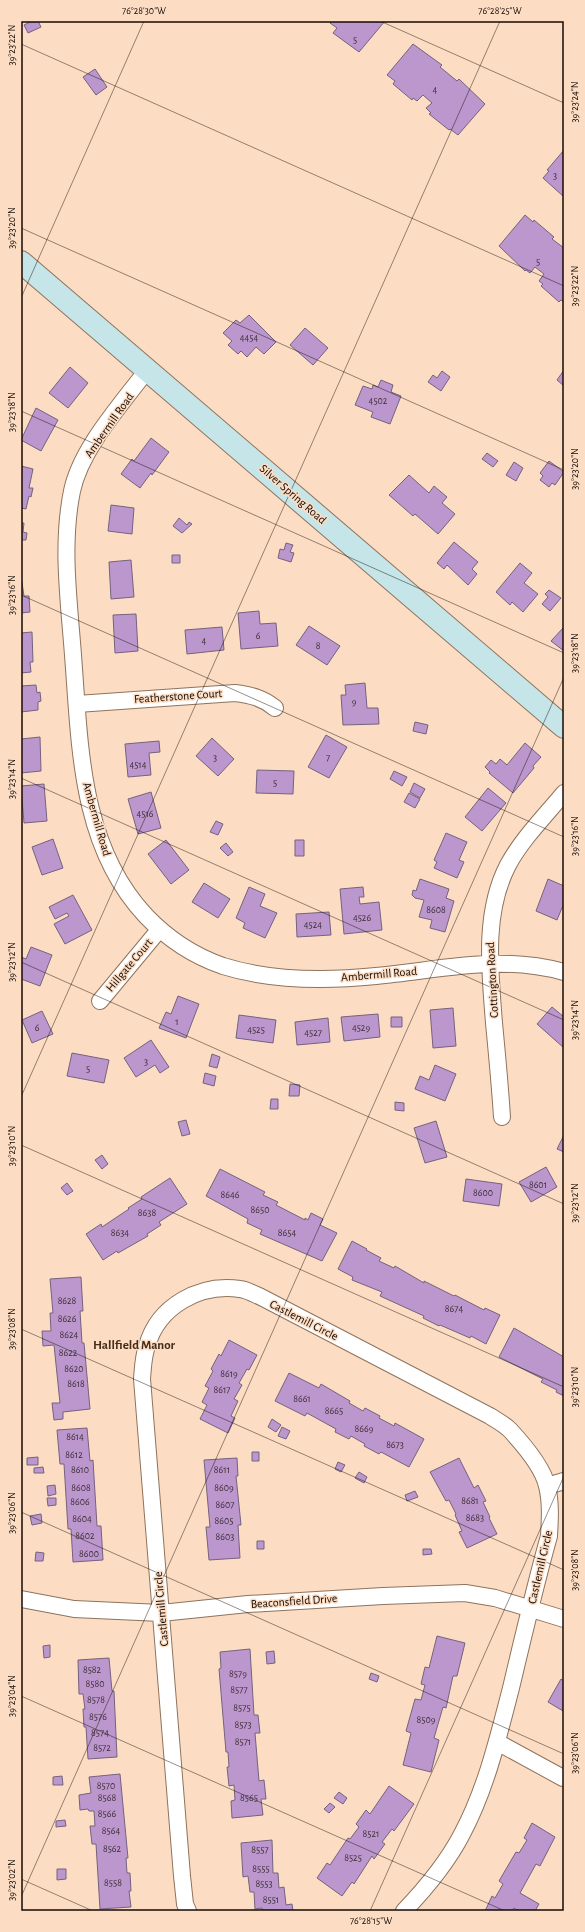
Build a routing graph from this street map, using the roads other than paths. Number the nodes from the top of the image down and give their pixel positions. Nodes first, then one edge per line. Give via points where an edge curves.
1 (21, 262) edge
2 (147, 370) junction
3 (77, 704) junction
4 (275, 708) dead end
5 (564, 727) edge
6 (564, 793) edge
7 (159, 930) junction
8 (489, 962) junction
9 (564, 972) edge
10 (100, 1001) dead end
11 (502, 1117) dead end
12 (564, 1482) edge
13 (547, 1486) junction
14 (21, 1599) edge
15 (530, 1608) junction
16 (161, 1613) junction
17 (564, 1619) edge
18 (497, 1742) junction
19 (563, 1778) edge
20 (188, 1911) edge
21 (404, 1911) edge

1 - 2 main road, Silver Spring Road
2 - 3 street, Ambermill Road via 98,436 78,470 72,491 68,529 67,587
2 - 5 main road, Silver Spring Road
3 - 4 street, Featherstone Court via 235,693 266,700
3 - 7 street, Ambermill Road via 81,759 106,857 135,904
6 - 8 street, Cottington Road via 508,866 496,899
7 - 8 street, Ambermill Road via 189,950 222,965 276,977 325,979 375,976
7 - 10 street, Hillgate Court
8 - 9 street, Ambermill Road via 538,966
8 - 11 street, Cottington Road
12 - 13 street
13 - 15 street, Castlemill Circle via 550,1508 549,1536
13 - 16 street, Castlemill Circle via 542,1471 521,1443 509,1429 490,1416 242,1289 203,1290 188,1296 164,1315 147,1345 144,1360 142,1387
14 - 16 street, Beaconsfield Drive via 74,1608
15 - 16 street, Beaconsfield Drive via 495,1598 449,1593 248,1604
15 - 17 street, Beaconsfield Drive
15 - 18 street, Castlemill Circle
16 - 20 street, Castlemill Circle via 182,1876
18 - 19 street
18 - 21 street, Castlemill Circle via 480,1794 462,1834 424,1890

